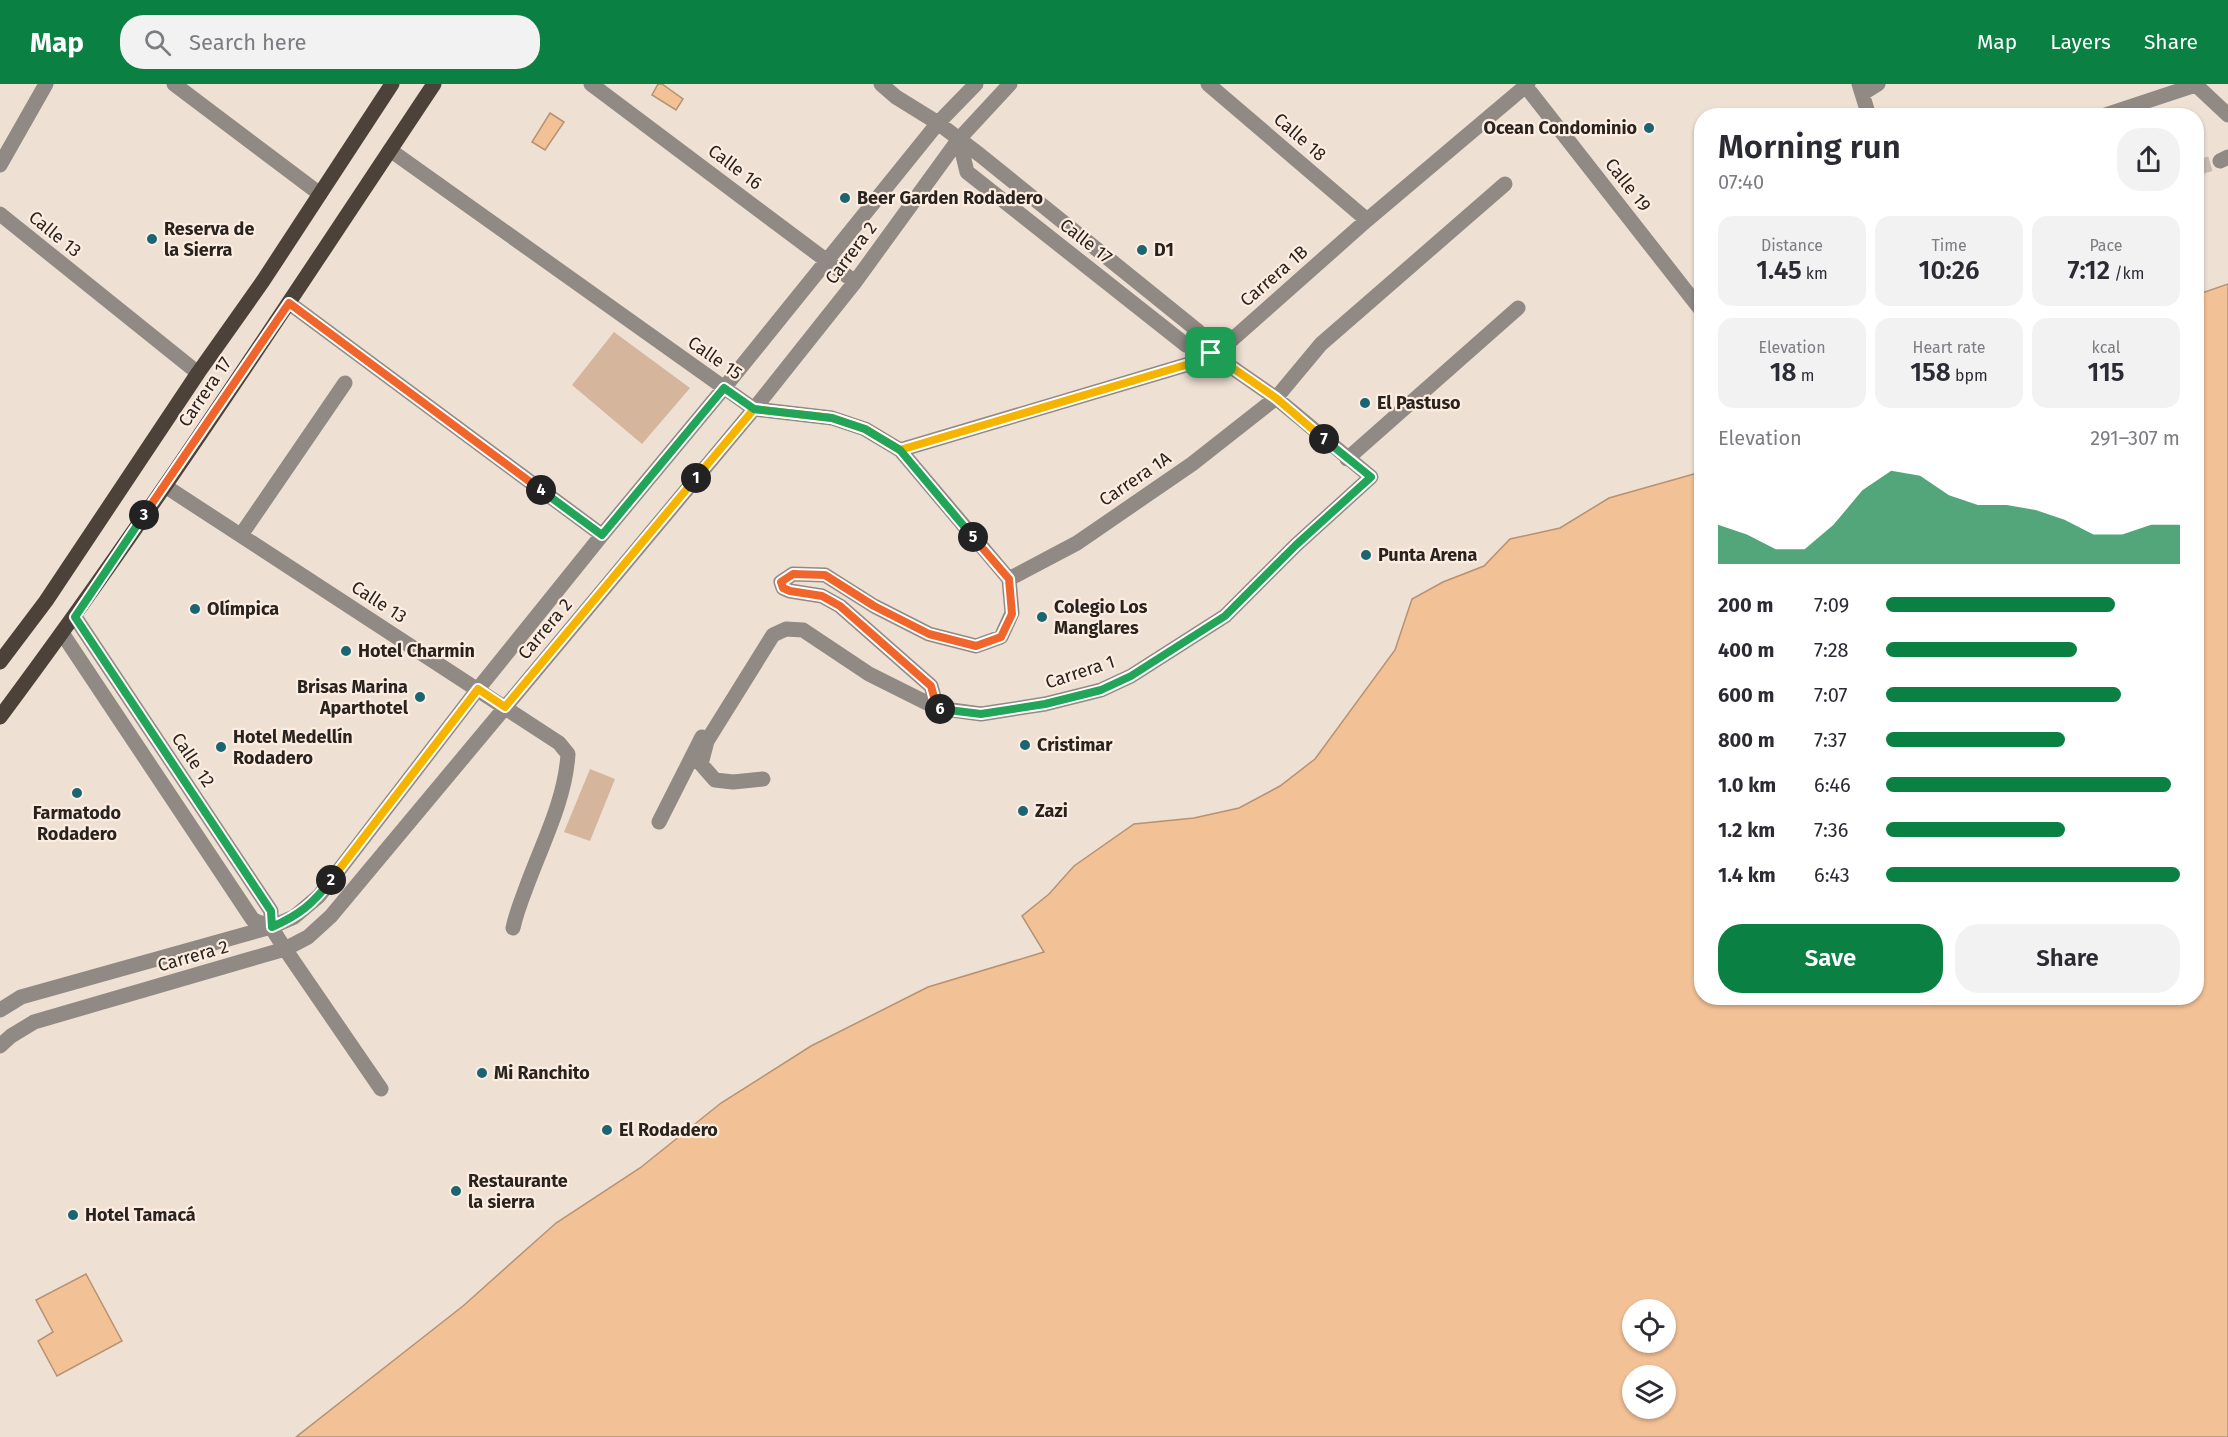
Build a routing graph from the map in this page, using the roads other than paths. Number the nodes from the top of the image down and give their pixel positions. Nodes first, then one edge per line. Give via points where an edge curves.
1 (46, 84) edge
2 (174, 84) edge
3 (392, 84) edge
4 (434, 84) edge
5 (591, 84) edge
6 (881, 84) edge
7 (976, 84) edge
8 (1010, 84) edge
9 (1208, 84) edge
10 (1878, 84) edge
11 (1526, 85) edge
12 (1861, 89) edge
13 (1867, 108) edge
14 (2126, 108) edge
15 (2228, 115) edge
16 (938, 123) junction
17 (958, 139) junction
18 (390, 150) junction
19 (0, 165) edge
20 (1505, 184) dead end
21 (320, 194) junction
22 (0, 214) edge
23 (1366, 220) junction
24 (1070, 227) junction
25 (1057, 243) junction
26 (828, 261) junction
27 (855, 282) junction
28 (1694, 301) edge
29 (289, 303) junction
30 (1518, 308) dead end
31 (1211, 353) junction
32 (198, 373) junction
33 (345, 383) dead end
34 (724, 388) junction
35 (1276, 398) junction
36 (754, 409) junction
37 (900, 450) junction
38 (1347, 459) junction
39 (1371, 477) joint
40 (165, 486) junction
41 (241, 535) junction
42 (602, 535) junction
43 (1009, 579) junction
44 (75, 617) junction
45 (62, 633) junction
46 (0, 662) edge
47 (740, 687) junction
48 (478, 689) junction
49 (505, 707) junction
50 (937, 708) junction
51 (0, 717) edge
52 (763, 779) dead end
53 (659, 822) dead end
54 (272, 927) junction
55 (513, 928) dead end
56 (285, 949) junction
57 (0, 1010) edge
58 (0, 1046) edge
59 (381, 1089) dead end

1 - 19 street
2 - 21 street
3 - 21 main road, Carrera 17
4 - 18 main road, Carrera 17
5 - 26 street, Calle 16
6 - 16 street, Calle 17
7 - 16 street, Carrera 2
8 - 17 street, Carrera 2
9 - 23 street, Calle 18
10 - 12 street
11 - 23 street, Carrera 1B
11 - 28 street, Calle 19
12 - 13 street
14 - 15 street via 2196,85
16 - 17 street, Calle 17
16 - 26 street, Carrera 2
17 - 24 street, Calle 17
17 - 25 street, Calle 17 via 967,172
17 - 27 street, Carrera 2
18 - 29 main road, Carrera 17
18 - 34 street, Calle 15
20 - 35 street, Carrera 1A via 1321,344
21 - 32 main road, Carrera 17
22 - 32 street, Calle 13
23 - 31 street, Carrera 1B via 1226,345
24 - 25 street
24 - 31 street, Calle 17 via 1198,330
25 - 31 street, Calle 17 via 1186,345
26 - 27 street, Calle 16
26 - 34 street, Carrera 2
27 - 36 street, Carrera 2
29 - 40 main road, Carrera 17
29 - 42 street
30 - 38 street
31 - 35 street, Calle 17
31 - 37 street, Carrera 1B via 1189,364
32 - 46 main road, Carrera 17 via 46,601
33 - 41 street
34 - 36 street, Calle 15
34 - 42 street, Carrera 2
35 - 38 street, Calle 17
35 - 43 street, Carrera 1A via 1192,464 1077,543
36 - 37 street, Calle 15 via 832,418 865,429
36 - 49 street, Carrera 2
37 - 43 street, Calle 15
38 - 39 street, Calle 17
39 - 50 street, Carrera 1 via 1225,616 1131,676 1101,690 1045,704 981,714
40 - 41 street, Calle 13
40 - 44 main road, Carrera 17
41 - 48 street, Calle 13
42 - 48 street, Carrera 2
43 - 50 street via 1012,614 1001,637 976,646 929,634 825,575 793,574 781,582 790,591 822,596 840,606 931,686
44 - 45 main road, Carrera 17
44 - 54 street, Calle 12 via 271,911
45 - 51 main road, Carrera 17
45 - 54 street, Calle 12 via 253,920
47 - 50 street, Carrera 1 via 773,635 786,629 802,630 869,674
47 - 52 street via 707,741 701,764 715,780
47 - 53 street via 700,738
48 - 49 street, Calle 13
48 - 54 street, Carrera 2 via 319,896 294,917
49 - 55 street, Calle 13 via 560,742 568,754 567,774 556,811
49 - 56 street, Carrera 2 via 331,916 308,937
54 - 56 street, Calle 12
54 - 57 street, Carrera 2 via 21,996
56 - 58 street, Carrera 2 via 34,1022
56 - 59 street, Calle 12

